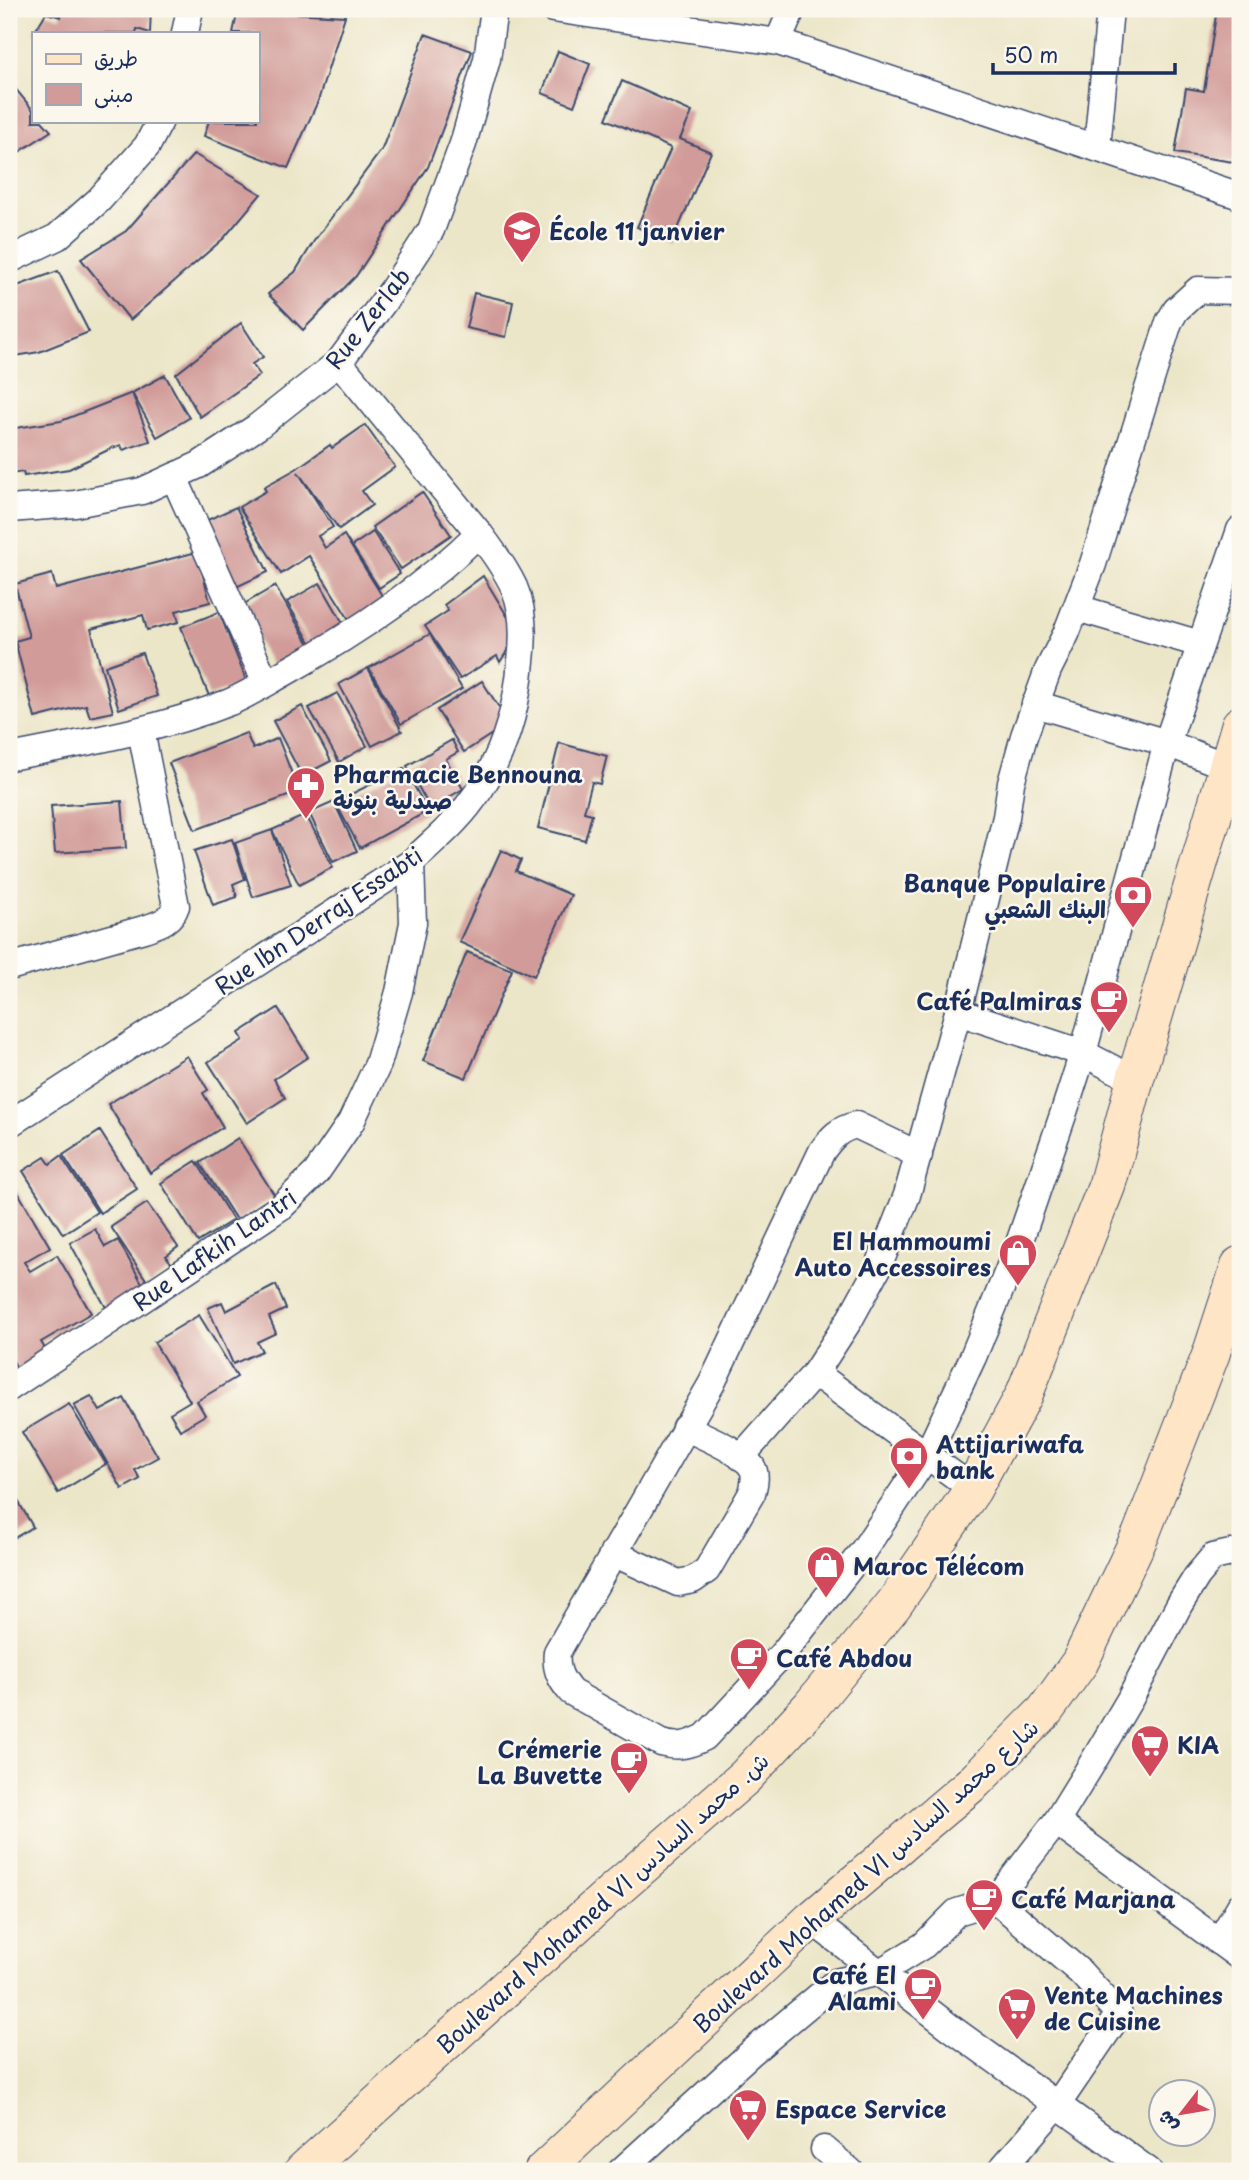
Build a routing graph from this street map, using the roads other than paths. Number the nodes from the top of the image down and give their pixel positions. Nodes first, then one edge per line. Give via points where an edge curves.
1 (190, 9) edge
2 (494, 9) edge
3 (792, 9) edge
4 (1110, 9) edge
5 (566, 10) edge
6 (185, 32) edge
7 (778, 42) junction
8 (159, 122) edge
9 (1097, 148) junction
10 (1240, 196) edge
11 (9, 260) edge
12 (1240, 291) edge
13 (339, 362) junction
14 (174, 477) junction
15 (9, 509) edge
16 (1240, 530) edge
17 (479, 533) junction
18 (1077, 608) junction
19 (1200, 644) junction
20 (266, 683) junction
21 (1035, 704) junction
22 (1240, 725) edge
23 (141, 731) junction
24 (1167, 743) junction
25 (9, 757) edge
26 (1228, 767) junction
27 (411, 863) junction
28 (9, 967) edge
29 (958, 1012) junction
30 (1083, 1053) junction
31 (1135, 1080) junction
32 (9, 1124) edge
33 (919, 1156) junction
34 (1240, 1265) edge
35 (815, 1373) junction
36 (9, 1388) edge
37 (685, 1427) junction
38 (927, 1455) junction
39 (741, 1457) junction
40 (973, 1489) junction
41 (613, 1553) junction
42 (1240, 1557) edge
43 (1056, 1822) junction
44 (996, 1900) junction
45 (1240, 1906) edge
46 (811, 1920) junction
47 (1229, 1950) edge
48 (880, 1972) junction
49 (1057, 2105) junction
50 (824, 2149) dead end
51 (303, 2171) edge
52 (543, 2171) edge
53 (621, 2171) edge
54 (850, 2171) edge
55 (1000, 2171) edge
56 (1149, 2171) edge

1 - 6 street
2 - 13 street, Rue ZerIab via 487,59 467,132 432,230
3 - 7 street
4 - 9 street
5 - 7 street
7 - 9 street
8 - 11 street via 147,146 99,200 57,237
9 - 10 street
12 - 18 street via 1198,290 1173,316
13 - 14 street, Rue ZerIab via 257,427
13 - 17 street, Rue Ibn Derraj Essabti
14 - 15 street, Rue ZerIab via 142,491 75,504
14 - 20 street
16 - 19 street
17 - 20 street via 380,615
17 - 27 street, Rue Ibn Derraj Essabti via 515,590 524,633 520,683 510,730 489,775 456,821
18 - 19 street
18 - 21 street
19 - 24 street
20 - 23 street via 231,702
21 - 24 street
21 - 29 street via 1011,783
22 - 26 main road, Boulevard Mohamed VI ش. محمد السادس
23 - 25 street
23 - 28 street via 176,906 173,915 144,929
24 - 26 street
24 - 30 street
26 - 31 main road, Boulevard Mohamed VI ش. محمد السادس
27 - 32 street, Rue Ibn Derraj Essabti
27 - 36 street, Rue Lafkih Lantri via 413,923 389,1028 351,1122 316,1173 282,1206
29 - 30 street
29 - 33 street
30 - 31 street
30 - 38 street via 1017,1249
31 - 40 main road, Boulevard Mohamed VI ش. محمد السادس via 1107,1185 1024,1395
33 - 35 street via 878,1268
33 - 37 street via 856,1125 834,1135 822,1151 712,1382
34 - 46 main road, Boulevard Mohamed VI شارع محمد السادس via 1211,1354 1141,1534 1080,1662 1045,1711 975,1781
35 - 38 street
35 - 39 street
37 - 39 street
37 - 41 street
38 - 40 street
38 - 41 street via 863,1551 784,1652 705,1737 691,1744 674,1747 661,1743 571,1692 555,1666 557,1651
39 - 41 street via 752,1467 752,1493 707,1570 694,1580 678,1583
40 - 51 main road, Boulevard Mohamed VI ش. محمد السادس via 894,1604 811,1706 745,1777
42 - 43 street via 1231,1553 1213,1558 1197,1576
43 - 44 street
43 - 47 street
44 - 48 street via 957,1912 923,1945
44 - 49 street via 1080,1972 1119,2014
45 - 47 street
46 - 48 street
46 - 52 main road, Boulevard Mohamed VI شارع محمد السادس
48 - 49 street
48 - 53 street via 836,1982
49 - 55 street
49 - 56 street
50 - 54 street

